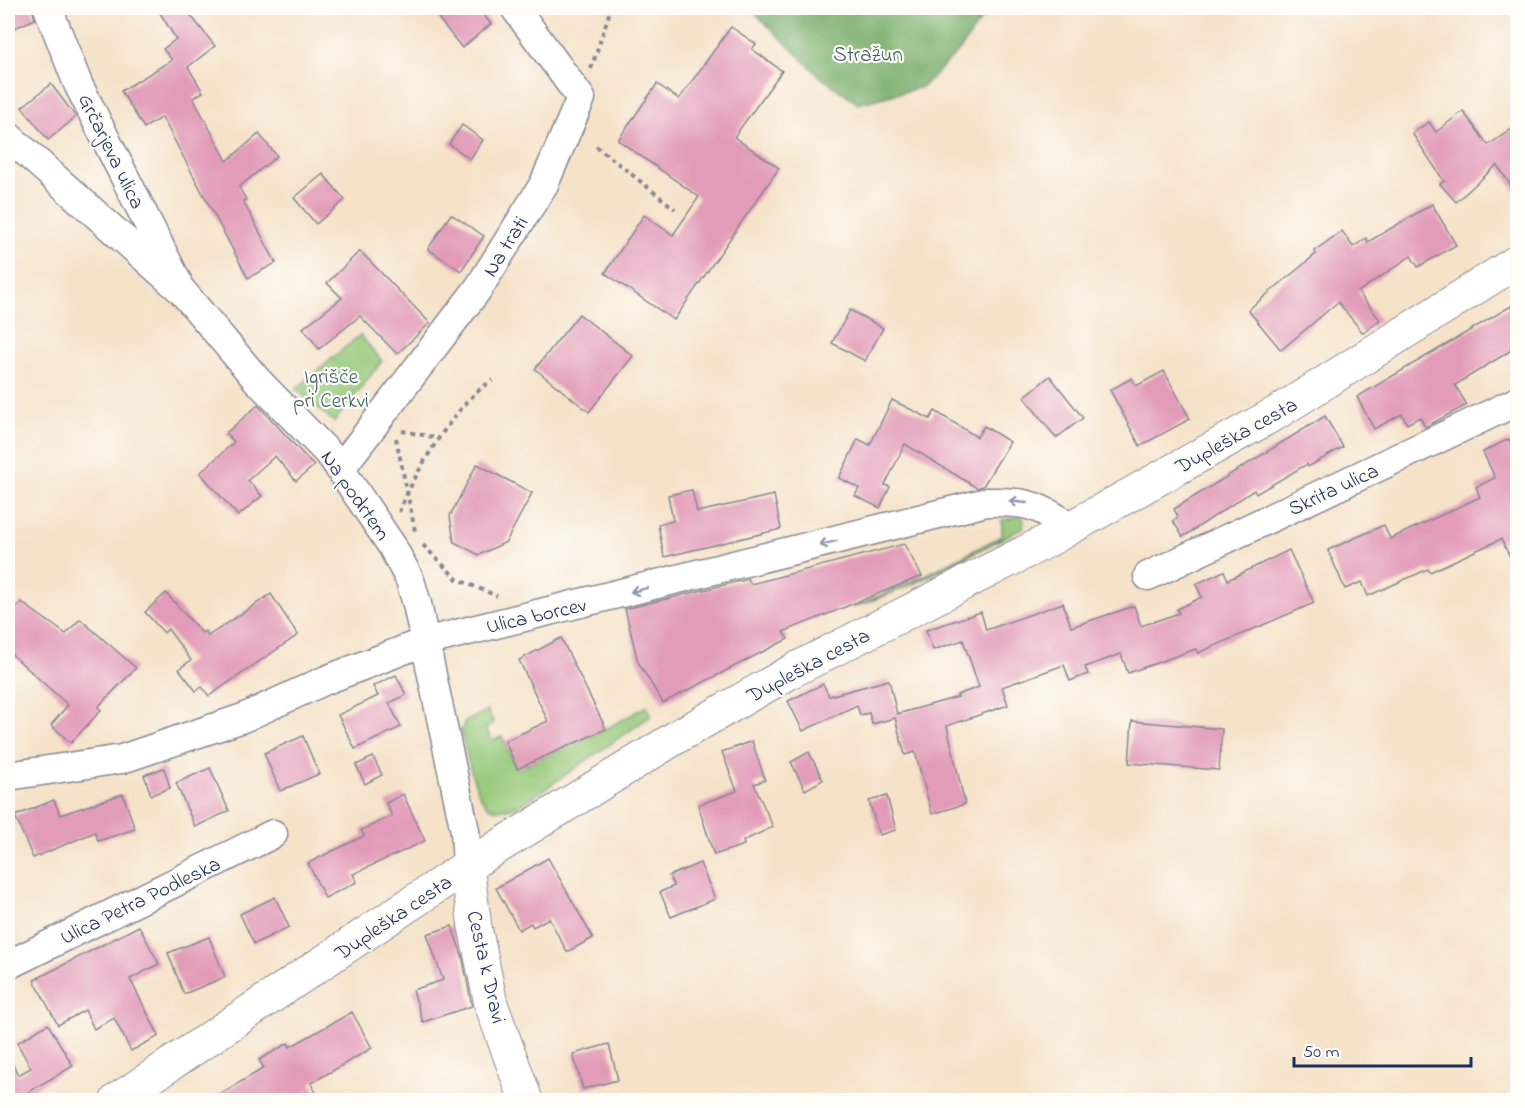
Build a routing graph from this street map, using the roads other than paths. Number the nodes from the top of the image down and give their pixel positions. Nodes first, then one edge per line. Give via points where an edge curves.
1 (48, 8) edge
2 (515, 8) edge
3 (10, 144) edge
4 (1518, 261) edge
5 (182, 291) junction
6 (1518, 401) edge
7 (340, 469) junction
8 (1070, 527) junction
9 (1148, 576) dead end
10 (424, 642) junction
11 (8, 776) edge
12 (273, 834) dead end
13 (467, 866) junction
14 (8, 965) edge
15 (117, 1101) edge
16 (526, 1101) edge

1 - 5 street, Grčarjeva ulica via 78,84
2 - 7 street, Na trati via 580,98 544,183 478,289
3 - 5 street, Na podrtem
4 - 8 street, Dupleška cesta via 1278,412
5 - 7 street, Na podrtem via 213,332
6 - 9 street, Skrita ulica
7 - 10 street, Na podrtem via 410,580
8 -> 10 street, Ulica borcev via 1032,504 987,502
8 - 13 street, Dupleška cesta via 794,670
10 - 11 street, Ulica borcev via 243,718 122,759
10 - 13 street, Na podrtem via 465,831
12 - 14 street, Ulica Petra Podleska
13 - 15 street, Dupleška cesta
13 - 16 street, Cesta k Dravi via 491,1004

